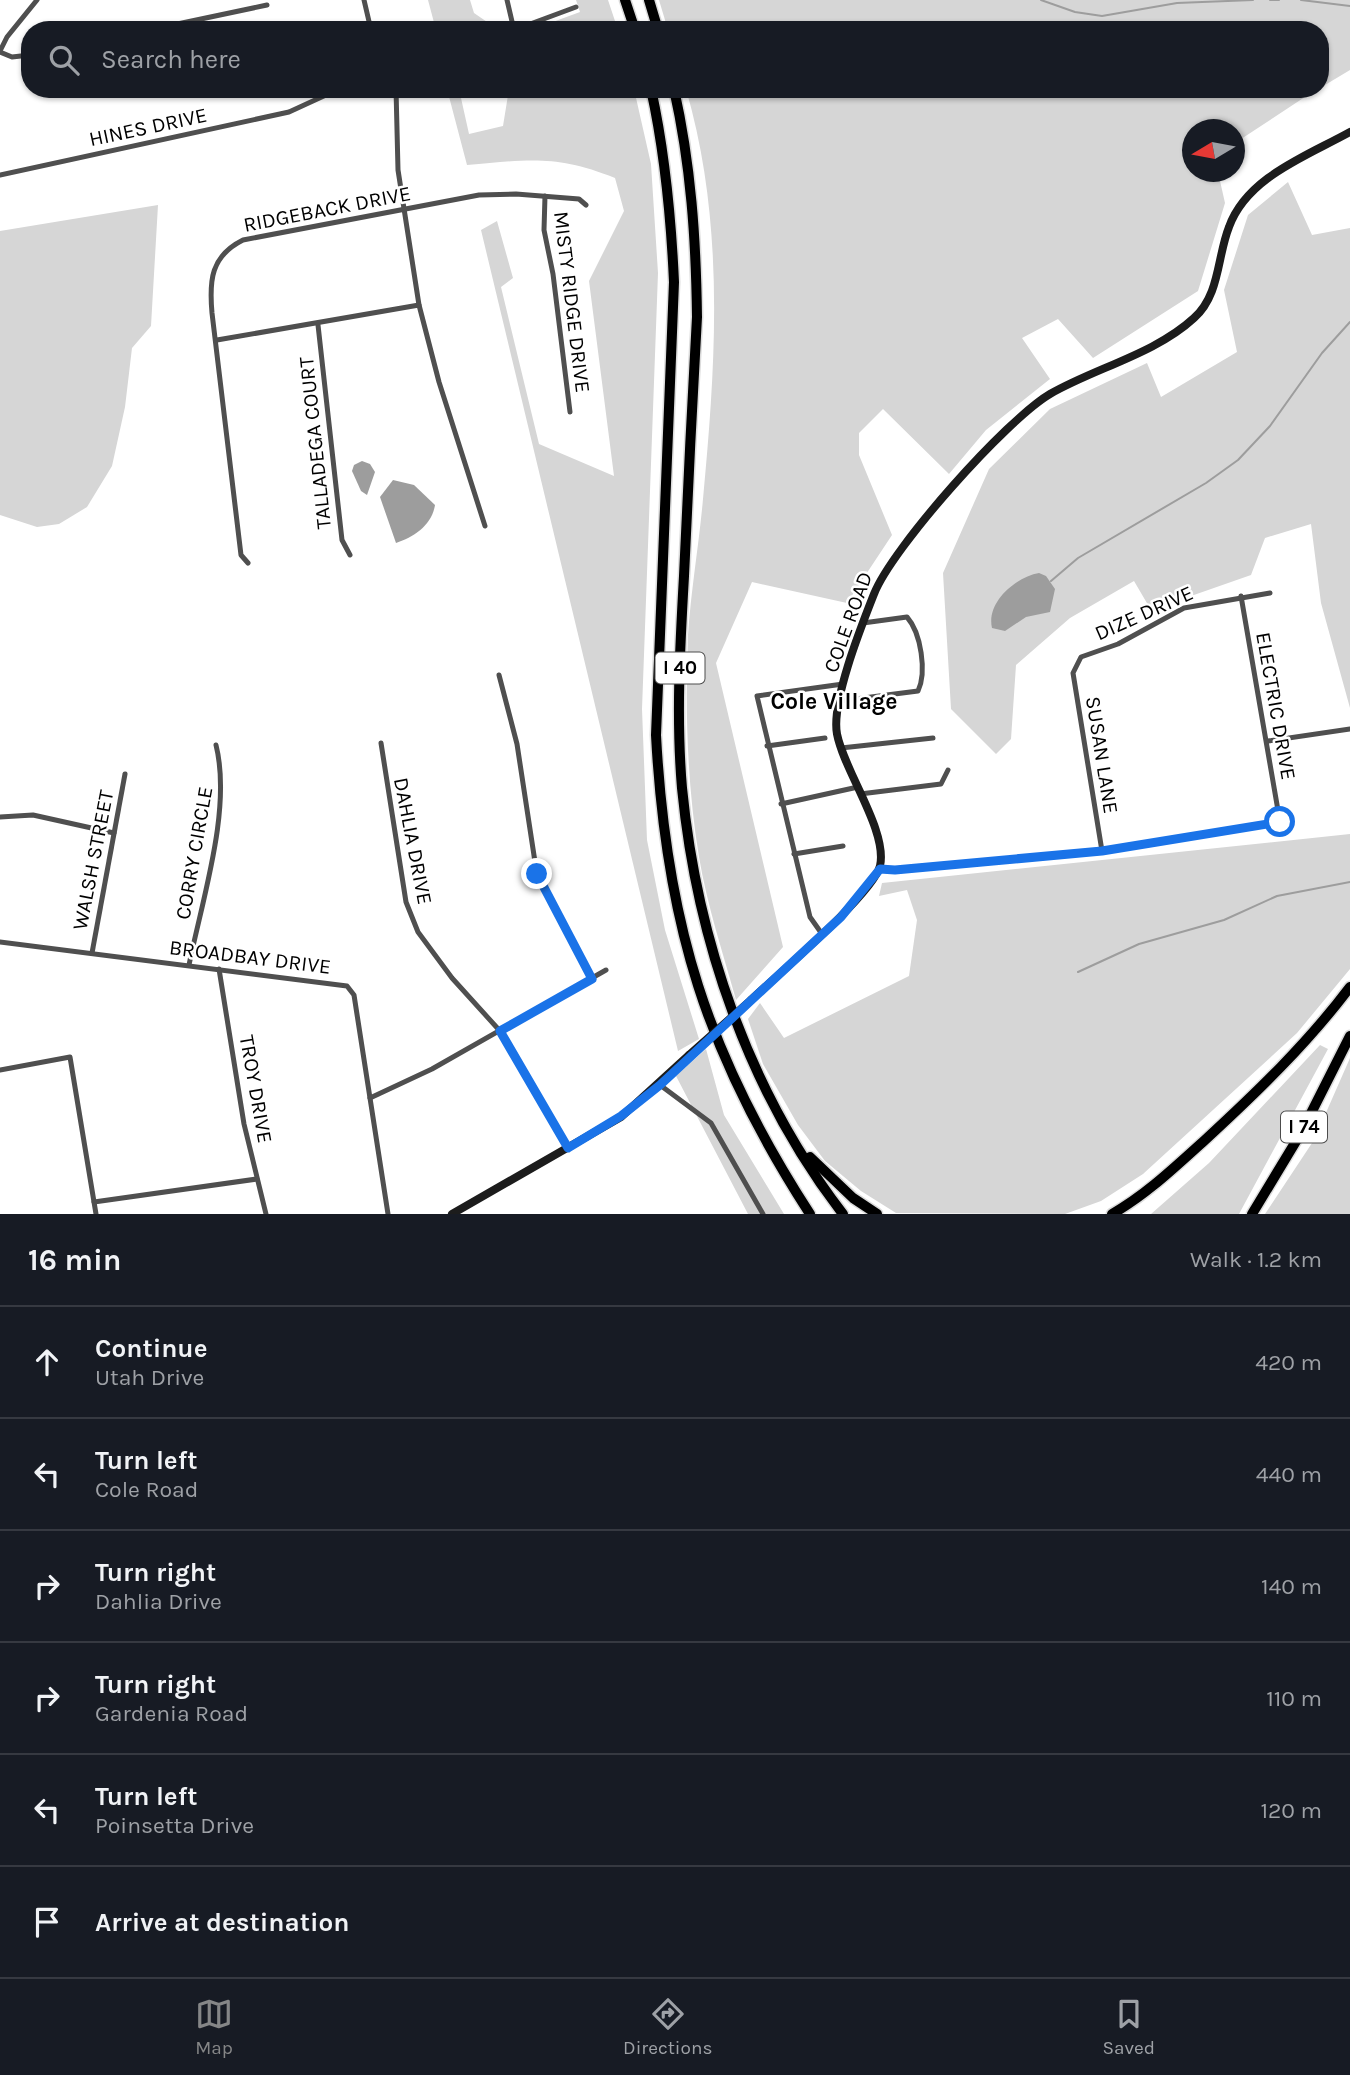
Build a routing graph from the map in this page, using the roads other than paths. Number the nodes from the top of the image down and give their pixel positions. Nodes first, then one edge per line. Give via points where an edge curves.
1 (37, 0) edge
2 (364, 0) edge
3 (507, 0) edge
4 (625, 0) edge
5 (649, 0) edge
6 (267, 5) dead end
7 (576, 7) dead end
8 (191, 21) edge
9 (369, 21) edge
10 (512, 21) edge
11 (538, 21) edge
12 (632, 21) edge
13 (655, 21) edge
14 (0, 51) edge
15 (21, 56) edge
16 (320, 98) edge
17 (396, 98) edge
18 (653, 98) edge
19 (676, 98) edge
20 (1350, 132) edge
21 (0, 175) edge
22 (545, 196) junction
23 (586, 205) dead end
24 (404, 211) junction
25 (419, 305) junction
26 (318, 325) junction
27 (217, 340) junction
28 (570, 412) dead end
29 (485, 526) dead end
30 (350, 555) dead end
31 (248, 563) dead end
32 (1270, 593) dead end
33 (1241, 596) junction
34 (867, 623) junction
35 (1075, 663) joint
36 (499, 675) dead end
37 (844, 684) junction
38 (840, 701) junction
39 (1350, 729) edge
40 (825, 738) dead end
41 (933, 738) dead end
42 (1268, 741) junction
43 (381, 743) dead end
44 (216, 745) dead end
45 (767, 746) junction
46 (841, 748) junction
47 (948, 770) dead end
48 (125, 774) dead end
49 (858, 790) junction
50 (781, 804) junction
51 (0, 807) edge
52 (1, 817) edge
53 (114, 833) junction
54 (843, 846) dead end
55 (1102, 851) junction
56 (794, 854) junction
57 (880, 869) junction
58 (822, 934) junction
59 (0, 942) edge
60 (92, 953) junction
61 (189, 965) junction
62 (219, 969) junction
63 (606, 970) dead end
64 (592, 979) junction
65 (1350, 987) edge
66 (500, 1031) junction
67 (1350, 1036) edge
68 (0, 1070) edge
69 (660, 1085) junction
70 (370, 1098) junction
71 (794, 1141) junction
72 (568, 1148) junction
73 (257, 1179) junction
74 (94, 1202) junction
75 (96, 1214) edge
76 (266, 1214) edge
77 (387, 1214) edge
78 (452, 1214) edge
79 (763, 1214) edge
80 (810, 1214) edge
81 (843, 1214) edge
82 (877, 1214) edge
83 (1112, 1214) edge
84 (1252, 1214) edge

1 - 14 street
2 - 9 street
3 - 10 street
4 - 12 highway
5 - 13 highway
6 - 8 street
7 - 11 street
14 - 15 street
16 - 21 street, HINES DRIVE via 289,113
17 - 24 street
18 - 80 highway, I 40 via 671,209 674,282 656,735 669,879 693,973 737,1088
19 - 71 highway, I 40 via 692,191 696,267 680,658 682,787 691,856 723,985 760,1077
20 - 34 street, COLE ROAD via 1270,177 1250,194 1229,226 1220,269 1205,305 1194,318 1155,343 1049,394 992,445 890,565
22 - 23 street, RIDGEBACK DRIVE via 579,199
22 - 24 street, RIDGEBACK DRIVE via 479,195
22 - 28 street, MISTY RIDGE DRIVE via 544,230
24 - 25 street
24 - 27 street, RIDGEBACK DRIVE via 243,240 230,247 213,270 210,286
25 - 26 street
25 - 29 street
26 - 27 street
26 - 30 street, TALLADEGA COURT via 342,540
27 - 31 street, RIDGEBACK DRIVE via 241,555
32 - 33 street, DIZE DRIVE
33 - 35 street, DIZE DRIVE via 1184,608
33 - 42 street, ELECTRIC DRIVE
34 - 37 street, COLE ROAD
34 - 38 street via 907,617 915,627 923,680 918,691
35 - 55 street, SUSAN LANE
36 - 64 street via 517,744 537,874
37 - 38 street, COLE ROAD
37 - 45 street via 757,696
38 - 46 street, COLE ROAD via 836,719
39 - 42 street
40 - 45 street
41 - 46 street
42 - 55 street, ELECTRIC DRIVE via 1280,822
43 - 66 street, DAHLIA DRIVE via 406,902 418,932
44 - 61 street, CORRY CIRCLE via 222,766 222,799
45 - 50 street
46 - 49 street, COLE ROAD
47 - 49 street via 941,784
48 - 53 street, WALSH STREET
49 - 50 street
49 - 57 street, COLE ROAD via 880,843
50 - 56 street
51 - 52 street
52 - 53 street via 33,815
53 - 60 street, WALSH STREET
54 - 56 street
55 - 57 street
56 - 58 street via 813,925
57 - 58 street
58 - 69 street, bridge
59 - 60 street, BROADBAY DRIVE
60 - 61 street, BROADBAY DRIVE
61 - 62 street, BROADBAY DRIVE
62 - 70 street, BROADBAY DRIVE via 348,986 354,995
62 - 73 street, TROY DRIVE
63 - 64 street
64 - 66 street
65 - 83 highway via 1308,1040 1225,1122 1153,1186
66 - 70 street
66 - 72 street, DAHLIA DRIVE
67 - 84 highway, I 74 via 1301,1133
68 - 74 street via 71,1057
69 - 72 street via 621,1116
69 - 79 street via 711,1123
70 - 77 street, BROADBAY DRIVE
71 - 81 highway, I 40
71 - 82 highway via 846,1192
72 - 78 street
73 - 74 street
73 - 76 street, TROY DRIVE
74 - 75 street

